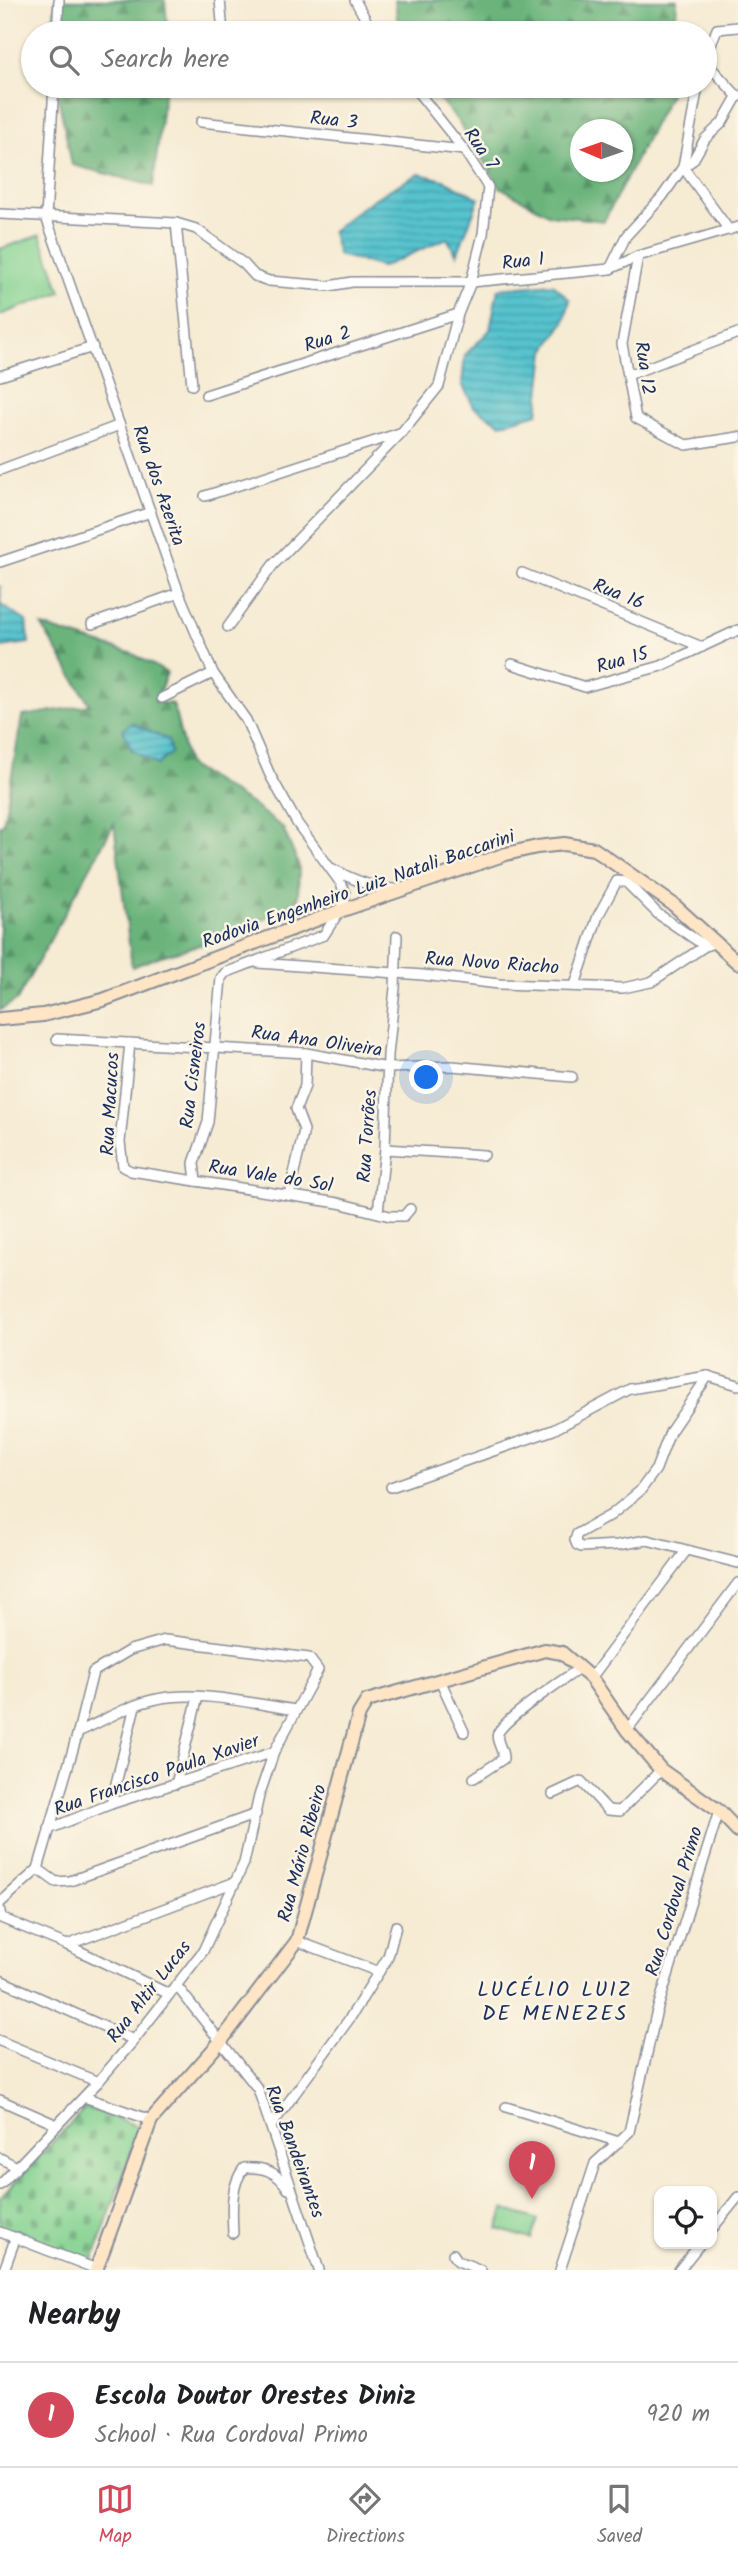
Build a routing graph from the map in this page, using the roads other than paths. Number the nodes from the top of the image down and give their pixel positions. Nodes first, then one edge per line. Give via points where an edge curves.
1 (59, 0) edge
2 (220, 0) edge
3 (355, 0) edge
4 (58, 21) edge
5 (222, 21) edge
6 (366, 21) edge
7 (738, 27) edge
8 (717, 29) edge
9 (717, 73) edge
10 (738, 96) edge
11 (53, 98) edge
12 (423, 98) edge
13 (696, 98) edge
14 (201, 122) dead end
15 (464, 150) junction
16 (683, 167) junction
17 (0, 215) edge
18 (46, 217) junction
19 (176, 223) junction
20 (733, 228) edge
21 (638, 256) junction
22 (610, 269) junction
23 (471, 282) junction
24 (458, 314) junction
25 (738, 334) edge
26 (93, 347) junction
27 (628, 375) junction
28 (0, 376) edge
29 (192, 385) dead end
30 (206, 395) dead end
31 (120, 425) junction
32 (402, 432) junction
33 (738, 437) edge
34 (0, 470) edge
35 (205, 496) dead end
36 (151, 512) junction
37 (0, 562) edge
38 (522, 572) dead end
39 (178, 593) junction
40 (92, 624) dead end
41 (228, 627) dead end
42 (738, 630) edge
43 (702, 647) junction
44 (512, 664) dead end
45 (213, 673) junction
46 (162, 698) dead end
47 (329, 867) junction
48 (404, 889) junction
49 (337, 912) junction
50 (397, 936) dead end
51 (710, 944) junction
52 (255, 962) junction
53 (738, 963) edge
54 (395, 973) junction
55 (575, 985) junction
56 (0, 1019) edge
57 (57, 1039) dead end
58 (130, 1043) junction
59 (214, 1046) junction
60 (306, 1053) junction
61 (388, 1068) junction
62 (572, 1076) dead end
63 (385, 1149) junction
64 (484, 1155) dead end
65 (123, 1167) joint
66 (196, 1181) junction
67 (289, 1195) junction
68 (410, 1209) dead end
69 (378, 1212) junction
70 (708, 1376) junction
71 (738, 1384) edge
72 (391, 1487) dead end
73 (686, 1551) junction
74 (738, 1563) edge
75 (738, 1583) edge
76 (580, 1668) junction
77 (591, 1678) junction
78 (440, 1680) junction
79 (198, 1697) junction
80 (135, 1706) junction
81 (296, 1710) junction
82 (627, 1730) junction
83 (78, 1732) junction
84 (464, 1732) dead end
85 (274, 1752) junction
86 (661, 1770) junction
87 (474, 1778) dead end
88 (176, 1784) junction
89 (553, 1794) dead end
90 (111, 1804) junction
91 (719, 1811) junction
92 (256, 1814) junction
93 (49, 1829) junction
94 (738, 1831) edge
95 (38, 1869) junction
96 (235, 1882) junction
97 (0, 1903) edge
98 (0, 1911) edge
99 (1, 1918) edge
100 (396, 1926) dead end
101 (297, 1941) junction
102 (67, 1945) junction
103 (379, 1972) junction
104 (0, 1980) edge
105 (176, 1985) junction
106 (169, 1994) junction
107 (134, 2040) junction
108 (0, 2041) edge
109 (221, 2041) junction
110 (97, 2082) junction
111 (83, 2097) junction
112 (0, 2100) edge
113 (506, 2107) dead end
114 (150, 2120) junction
115 (57, 2125) junction
116 (271, 2126) junction
117 (619, 2142) junction
118 (0, 2158) edge
119 (17, 2167) junction
120 (0, 2185) edge
121 (738, 2197) edge
122 (294, 2199) junction
123 (717, 2223) edge
124 (1, 2233) edge
125 (233, 2233) dead end
126 (16, 2237) junction
127 (696, 2249) edge
128 (453, 2254) dead end
129 (4, 2270) edge
130 (97, 2270) edge
131 (319, 2270) edge
132 (481, 2270) edge
133 (560, 2270) edge
134 (679, 2270) edge

1 - 4 street
2 - 5 street
3 - 6 street
7 - 8 street
9 - 10 street
10 - 16 street via 722,123
11 - 18 street, Rua dos Azerita
12 - 15 street, Rua 7
13 - 16 street
14 - 15 street, Rua 3
15 - 23 street, Rua 7 via 488,187
16 - 20 street
16 - 22 street via 626,236
17 - 18 street
18 - 19 street
18 - 26 street, Rua dos Azerita
19 - 23 street, Rua 1 via 196,229 255,276 269,281 329,286
19 - 29 street
20 - 21 street, Rua 1
21 - 22 street, Rua 1
21 - 27 street, Rua 12 via 622,344
22 - 23 street, Rua 1
23 - 24 street
24 - 30 street, Rua 2
24 - 32 street via 439,386
25 - 27 street
26 - 28 street
26 - 31 street, Rua dos Azerita
27 - 33 street, Rua 12 via 636,418 686,445
31 - 34 street
31 - 36 street, Rua dos Azerita
32 - 35 street
32 - 41 street via 273,565
36 - 37 street
36 - 39 street, Rua dos Azerita
38 - 43 street, Rua 16
39 - 40 street
39 - 45 street, Rua dos Azerita
42 - 43 street, Rua 15
43 - 44 street, Rua 15 via 661,666 585,687
45 - 46 street
45 - 47 street, Rua dos Azerita via 246,720 297,823
47 - 48 street via 354,881
47 - 49 street, Rua dos Azerita via 345,893
48 - 49 street, Rodovia Engenheiro Luiz Natali Baccarini
48 - 51 street, Rodovia Engenheiro Luiz Natali Baccarini via 537,846 594,849 674,905
49 - 52 street via 324,935
49 - 56 street, Rodovia Engenheiro Luiz Natali Baccarini via 103,1000 43,1016
50 - 54 street, Rua Torrões
51 - 53 street, Rodovia Engenheiro Luiz Natali Baccarini
51 - 55 street, Rua Novo Riacho via 651,982 623,988
51 - 55 street via 658,914 626,882 617,881 598,916
52 - 54 street, Rua Novo Riacho
52 - 59 street, Rua Cisneiros via 221,978
54 - 55 street, Rua Novo Riacho via 499,984
54 - 61 street, Rua Torrões
57 - 58 street, Rua Ana Oliveira
58 - 59 street, Rua Ana Oliveira
58 - 65 street, Rua Macucos via 120,1142
59 - 60 street, Rua Ana Oliveira
59 - 66 street, Rua Cisneiros via 208,1122 194,1163
60 - 61 street, Rua Ana Oliveira
60 - 67 street via 305,1086 296,1109 304,1130
61 - 62 street, Rua Ana Oliveira via 452,1066
61 - 63 street, Rua Torrões
63 - 64 street
63 - 69 street, Rua Torrões
65 - 66 street, Rua Vale do Sol
66 - 67 street, Rua Vale do Sol
67 - 69 street, Rua Vale do Sol
68 - 69 street, Rua Vale do Sol via 404,1216
70 - 71 street
70 - 72 street via 630,1389 553,1430
70 - 73 street via 670,1432 656,1469 640,1491 577,1534 575,1540 581,1547 647,1540
73 - 74 street
73 - 77 street
75 - 82 street
76 - 77 street
76 - 78 street via 562,1653 545,1650
76 - 87 street via 499,1732 503,1759
77 - 82 street
78 - 84 street
78 - 101 street, Rua Mário Ribeiro via 372,1698 359,1714
79 - 80 street via 158,1698
79 - 81 street
79 - 88 street
80 - 83 street
80 - 90 street
81 - 83 street, Rua Altir Lucas via 318,1670 309,1658 165,1640 130,1650 93,1672
81 - 85 street, Rua Altir Lucas
82 - 86 street
83 - 93 street
85 - 88 street, Rua Francisco Paula Xavier
85 - 92 street, Rua Altir Lucas
86 - 89 street via 620,1811 608,1810 581,1781
86 - 91 street
88 - 90 street, Rua Francisco Paula Xavier
90 - 93 street, Rua Francisco Paula Xavier
91 - 94 street
91 - 117 street, Rua Cordoval Primo via 656,2014 629,2132
92 - 95 street via 70,1881 56,1882
92 - 96 street, Rua Altir Lucas
93 - 95 street
95 - 97 street
96 - 102 street
96 - 105 street, Rua Altir Lucas via 203,1951
98 - 99 street
99 - 102 street
100 - 103 street
101 - 103 street
101 - 109 street, Rua Mário Ribeiro
102 - 106 street
103 - 116 street
104 - 107 street
105 - 106 street, Rua Altir Lucas
105 - 109 street, Rua Bandeirantes
106 - 107 street, Rua Altir Lucas
107 - 110 street, Rua Altir Lucas
108 - 110 street
109 - 114 street, Rua Mário Ribeiro
109 - 116 street, Rua Bandeirantes via 258,2089
110 - 111 street, Rua Altir Lucas
111 - 114 street
111 - 115 street, Rua Altir Lucas
112 - 115 street
113 - 117 street
114 - 130 street
115 - 119 street, Rua Altir Lucas
116 - 122 street, Rua Bandeirantes
117 - 133 street, Rua Cordoval Primo via 595,2163
118 - 119 street
119 - 120 street, Rua Altir Lucas
121 - 123 street
122 - 125 street via 275,2172 244,2168 234,2188
122 - 131 street, Rua Bandeirantes
124 - 126 street
126 - 129 street
126 - 130 street
127 - 134 street
128 - 132 street via 458,2261

